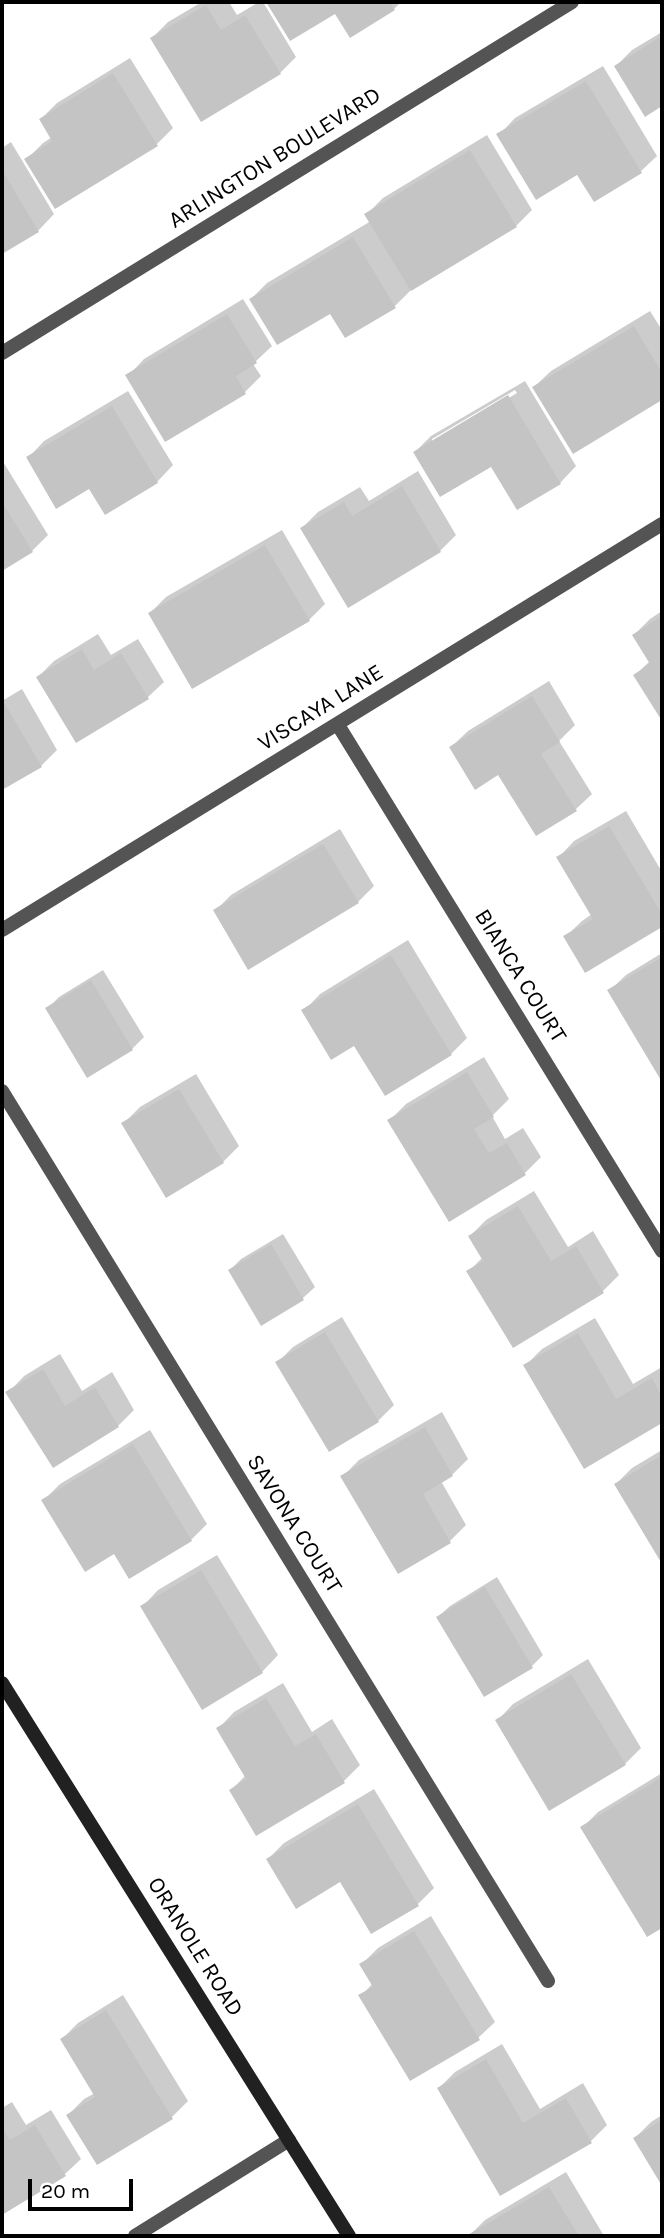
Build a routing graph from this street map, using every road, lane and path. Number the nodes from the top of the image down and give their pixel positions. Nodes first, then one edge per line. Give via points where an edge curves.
1 (572, 2) edge
2 (2, 353) edge
3 (662, 524) edge
4 (338, 725) junction
5 (2, 930) edge
6 (2, 1091) edge
7 (662, 1251) edge
8 (2, 1683) edge
9 (548, 1981) dead end
10 (289, 2140) junction
11 (135, 2236) edge
12 (349, 2236) edge

1 - 2 street, ARLINGTON BOULEVARD
3 - 4 street, VISCAYA LANE
4 - 5 street, VISCAYA LANE
4 - 7 street, BIANCA COURT
6 - 9 street, SAVONA COURT
8 - 10 street, ORANOLE ROAD
10 - 11 street
10 - 12 street, ORANOLE ROAD

